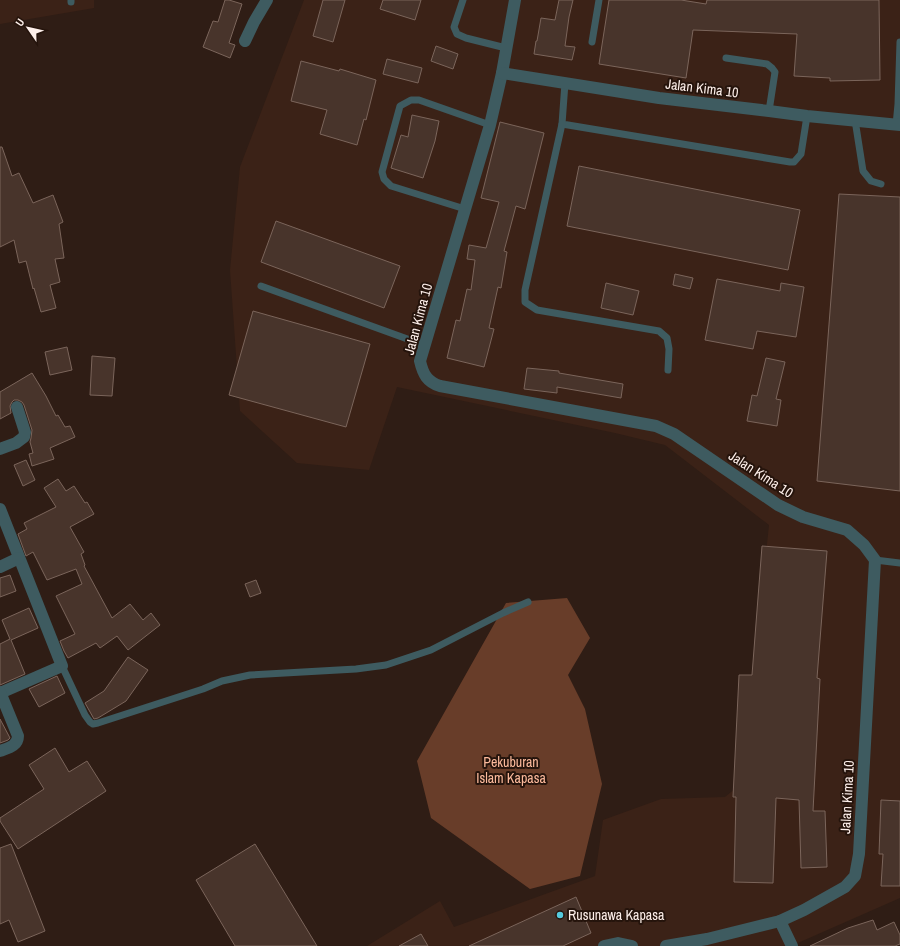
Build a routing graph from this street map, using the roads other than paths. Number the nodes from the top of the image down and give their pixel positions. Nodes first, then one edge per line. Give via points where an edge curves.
1 (267, 0) edge
2 (463, 0) edge
3 (515, 0) edge
4 (599, 0) edge
5 (245, 41) dead end
6 (592, 42) dead end
7 (900, 42) edge
8 (506, 48) junction
9 (726, 58) dead end
10 (502, 74) junction
11 (565, 83) junction
12 (769, 111) junction
13 (807, 116) junction
14 (855, 120) junction
15 (562, 124) junction
16 (490, 125) junction
17 (898, 125) edge
18 (881, 184) dead end
19 (465, 209) junction
20 (261, 286) dead end
21 (424, 345) junction
22 (668, 370) dead end
23 (17, 407) dead end
24 (0, 449) edge
25 (0, 509) edge
26 (19, 558) junction
27 (875, 560) junction
28 (900, 562) edge
29 (0, 567) edge
30 (528, 602) dead end
31 (62, 666) junction
32 (0, 693) edge
33 (0, 752) edge
34 (780, 921) junction
35 (604, 946) edge
36 (632, 946) edge
37 (666, 946) edge
38 (792, 946) edge

1 - 5 street
2 - 8 lane via 454,27 457,34
3 - 8 street, Jalan Kima 10
4 - 6 lane
7 - 17 lane
8 - 10 street, Jalan Kima 10
9 - 12 lane via 767,64 772,68 775,72
10 - 11 street, Jalan Kima 10
10 - 16 street, Jalan Kima 10
11 - 12 street, Jalan Kima 10 via 659,98
11 - 15 lane
12 - 13 street, Jalan Kima 10
13 - 14 street, Jalan Kima 10
13 - 15 lane via 801,154 794,162
14 - 17 street, Jalan Kima 10
14 - 18 lane via 863,171 871,181
15 - 22 lane via 525,290 525,302 537,310 659,332 667,338
16 - 19 street, Jalan Kima 10
16 - 19 lane via 419,100 411,100 400,106 382,172 384,179 391,186
19 - 21 street, Jalan Kima 10
20 - 21 lane
21 - 27 street, Jalan Kima 10 via 420,361 422,370 432,384 656,426 674,434 778,505 803,517 847,530 864,545
23 - 24 street via 25,432 24,437
25 - 26 street
26 - 29 street
26 - 31 street
27 - 28 lane
27 - 34 street, Jalan Kima 10 via 859,854 855,876 846,887
30 - 31 lane via 431,650 386,665 250,675 222,681 196,692 93,724 85,715
31 - 32 street
32 - 33 street via 18,736 16,744
34 - 37 street, Jalan Kima 10
34 - 38 street
35 - 36 street via 618,943

